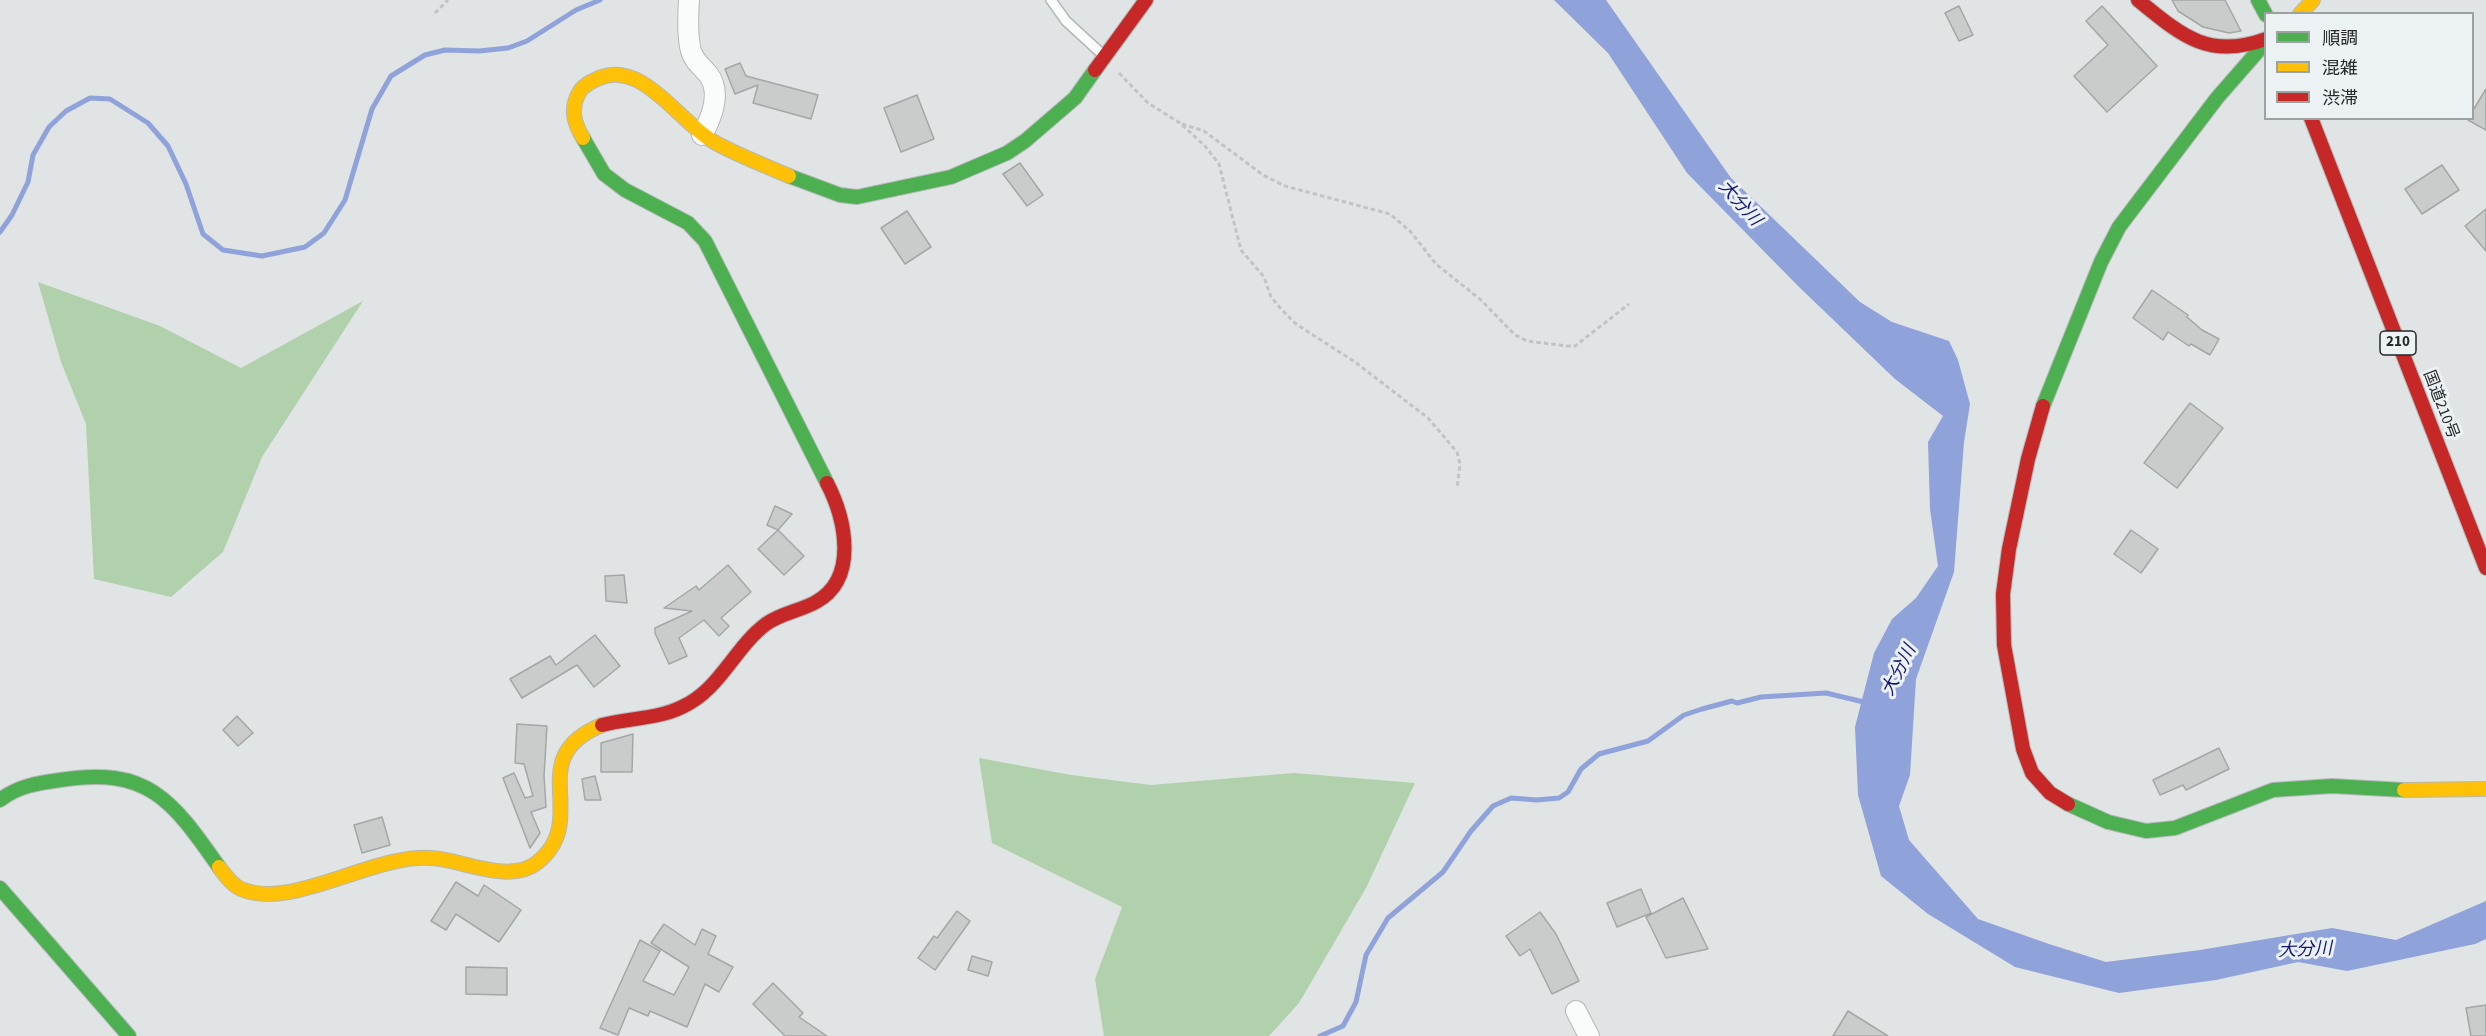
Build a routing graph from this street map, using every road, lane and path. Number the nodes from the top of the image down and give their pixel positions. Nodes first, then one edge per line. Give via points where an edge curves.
1 (448, 0) edge
2 (689, 0) edge
3 (1051, 0) edge
4 (1146, 0) edge
5 (2138, 0) edge
6 (2313, 0) edge
7 (2302, 12) edge
8 (435, 13) dead end
9 (2264, 40) edge
10 (2264, 41) edge
11 (1104, 57) junction
12 (2312, 120) edge
13 (1180, 123) junction
14 (702, 135) junction
15 (1629, 304) dead end
16 (1457, 488) dead end
17 (2486, 568) edge
18 (2486, 789) edge
19 (0, 800) edge
20 (0, 888) edge
21 (1576, 1011) dead end
22 (129, 1036) edge
23 (1588, 1036) edge

1 - 8 path
2 - 14 street via 691,49 711,79 714,97 712,115
3 - 11 lane via 1066,21
4 - 11 main road
5 - 9 main road via 2180,31 2214,48 2238,49
6 - 7 main road
10 - 18 main road via 2119,227 2101,262 2039,417 2016,515 2003,594 2004,645 2023,749 2032,773 2050,793 2108,822 2146,831 2175,828 2273,790 2292,787
11 - 13 path via 1148,103
11 - 14 main road via 1067,106 1007,153 951,177 857,197 798,180
12 - 17 main road, 国道210号 / 210
13 - 15 path via 1204,131 1263,175 1285,186 1390,214 1410,231 1436,264 1481,300 1515,335 1527,341 1575,345
13 - 16 path via 1219,164 1241,250 1264,277 1271,297 1296,324 1355,362 1428,418 1457,452
14 - 19 main road via 650,87 627,77 590,81 574,101 575,124 604,174 625,190 688,223 705,241 716,261 841,513 845,548 837,579 829,592 763,625 722,675 682,708 609,722 571,744 559,768 560,823 551,847 530,868 517,871 440,858 404,859 302,888 261,894 240,889 161,795 137,781 124,777 72,778 22,787
20 - 22 main road
21 - 23 street

